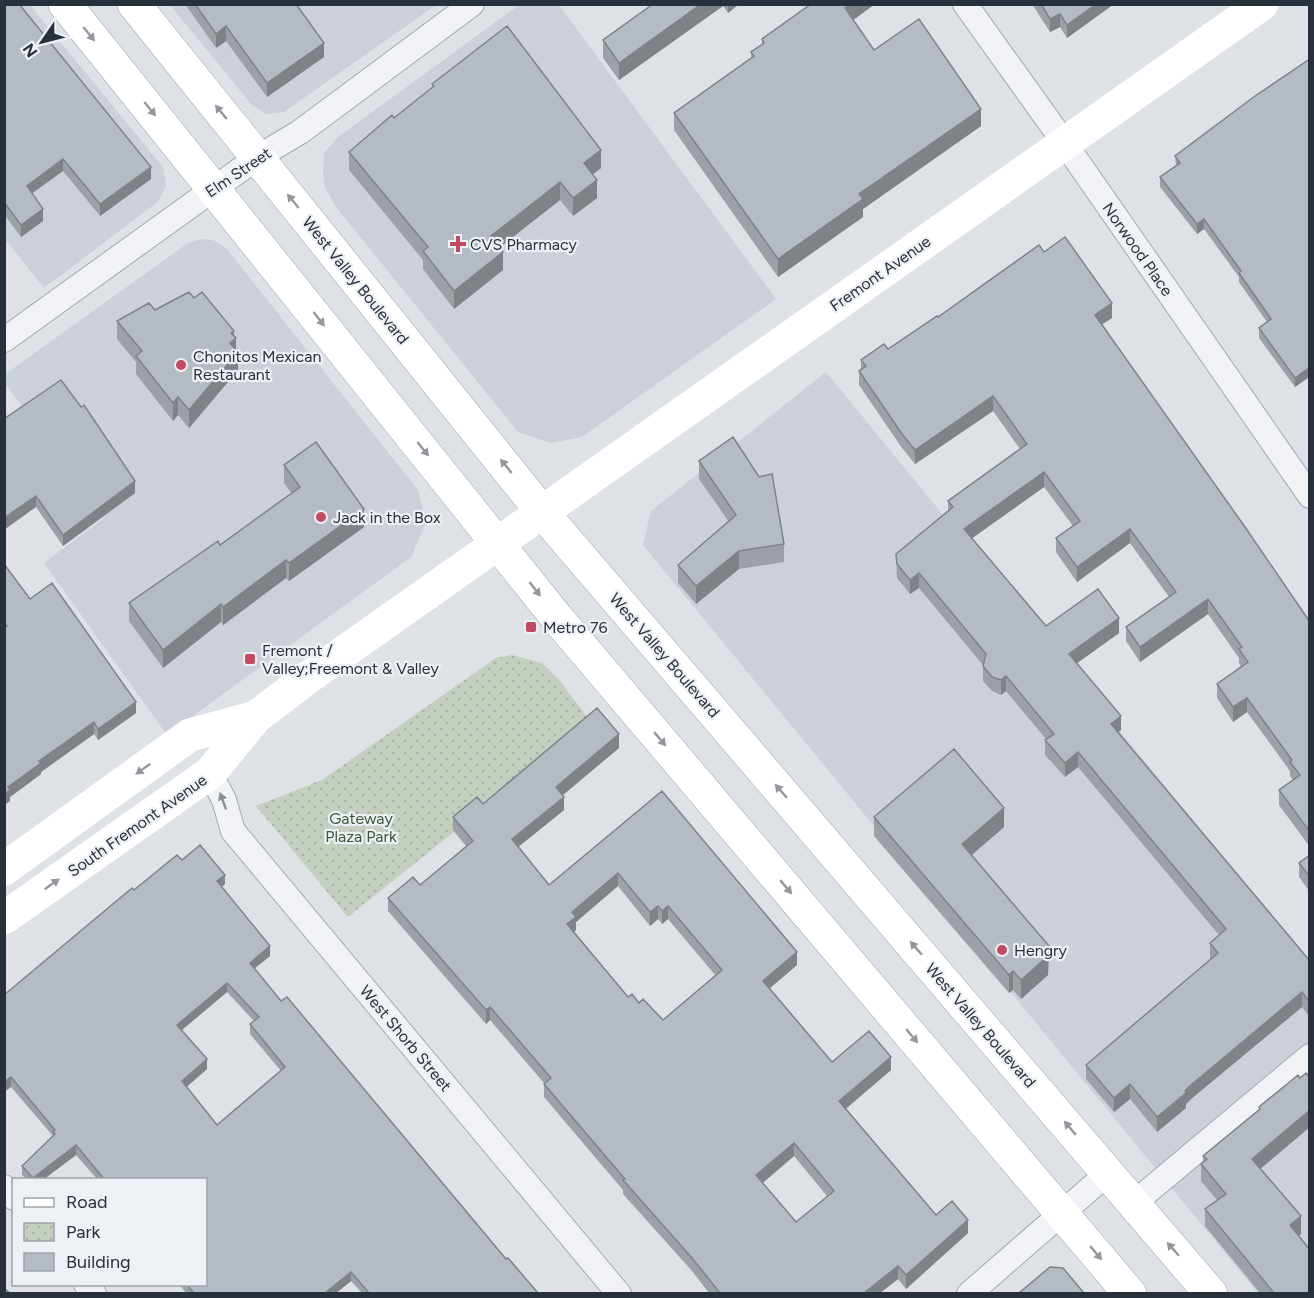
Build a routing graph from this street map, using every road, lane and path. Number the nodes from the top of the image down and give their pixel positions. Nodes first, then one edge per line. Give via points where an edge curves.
1 (65, 4) edge
2 (134, 4) edge
3 (472, 4) edge
4 (965, 4) edge
5 (1262, 4) edge
6 (1066, 145) junction
7 (258, 157) junction
8 (214, 188) junction
9 (4, 340) edge
10 (1309, 494) edge
11 (542, 512) junction
12 (498, 543) junction
13 (256, 717) junction
14 (210, 773) junction
15 (4, 869) edge
16 (4, 918) edge
17 (1310, 1056) edge
18 (1108, 1173) junction
19 (1134, 1203) junction
20 (1062, 1213) junction
21 (620, 1293) edge
22 (969, 1293) edge
23 (1130, 1293) edge
24 (1212, 1293) edge

1 -> 8 main road
7 -> 2 main road, West Valley Boulevard
3 - 7 street, Elm Street via 294,136
4 - 6 street, Norwood Place
5 - 6 main road, Fremont Avenue
6 - 10 street, Norwood Place
6 - 11 main road, Fremont Avenue
7 - 8 street, Elm Street
11 -> 7 main road, West Valley Boulevard
8 - 9 street, Elm Street
8 -> 12 main road
11 - 12 main road, Fremont Avenue
18 -> 11 main road, West Valley Boulevard
12 - 13 main road, South Fremont Avenue
12 -> 20 main road via 557,618
13 - 14 main road, South Fremont Avenue
13 -> 15 main road, South Fremont Avenue via 190,735
16 -> 14 main road, South Fremont Avenue
21 -> 14 street, West Shorb Street via 234,831
17 - 19 street
18 - 19 main road, West Valley Boulevard
18 - 20 street
24 -> 19 main road, West Valley Boulevard
20 - 22 street
20 -> 23 main road

